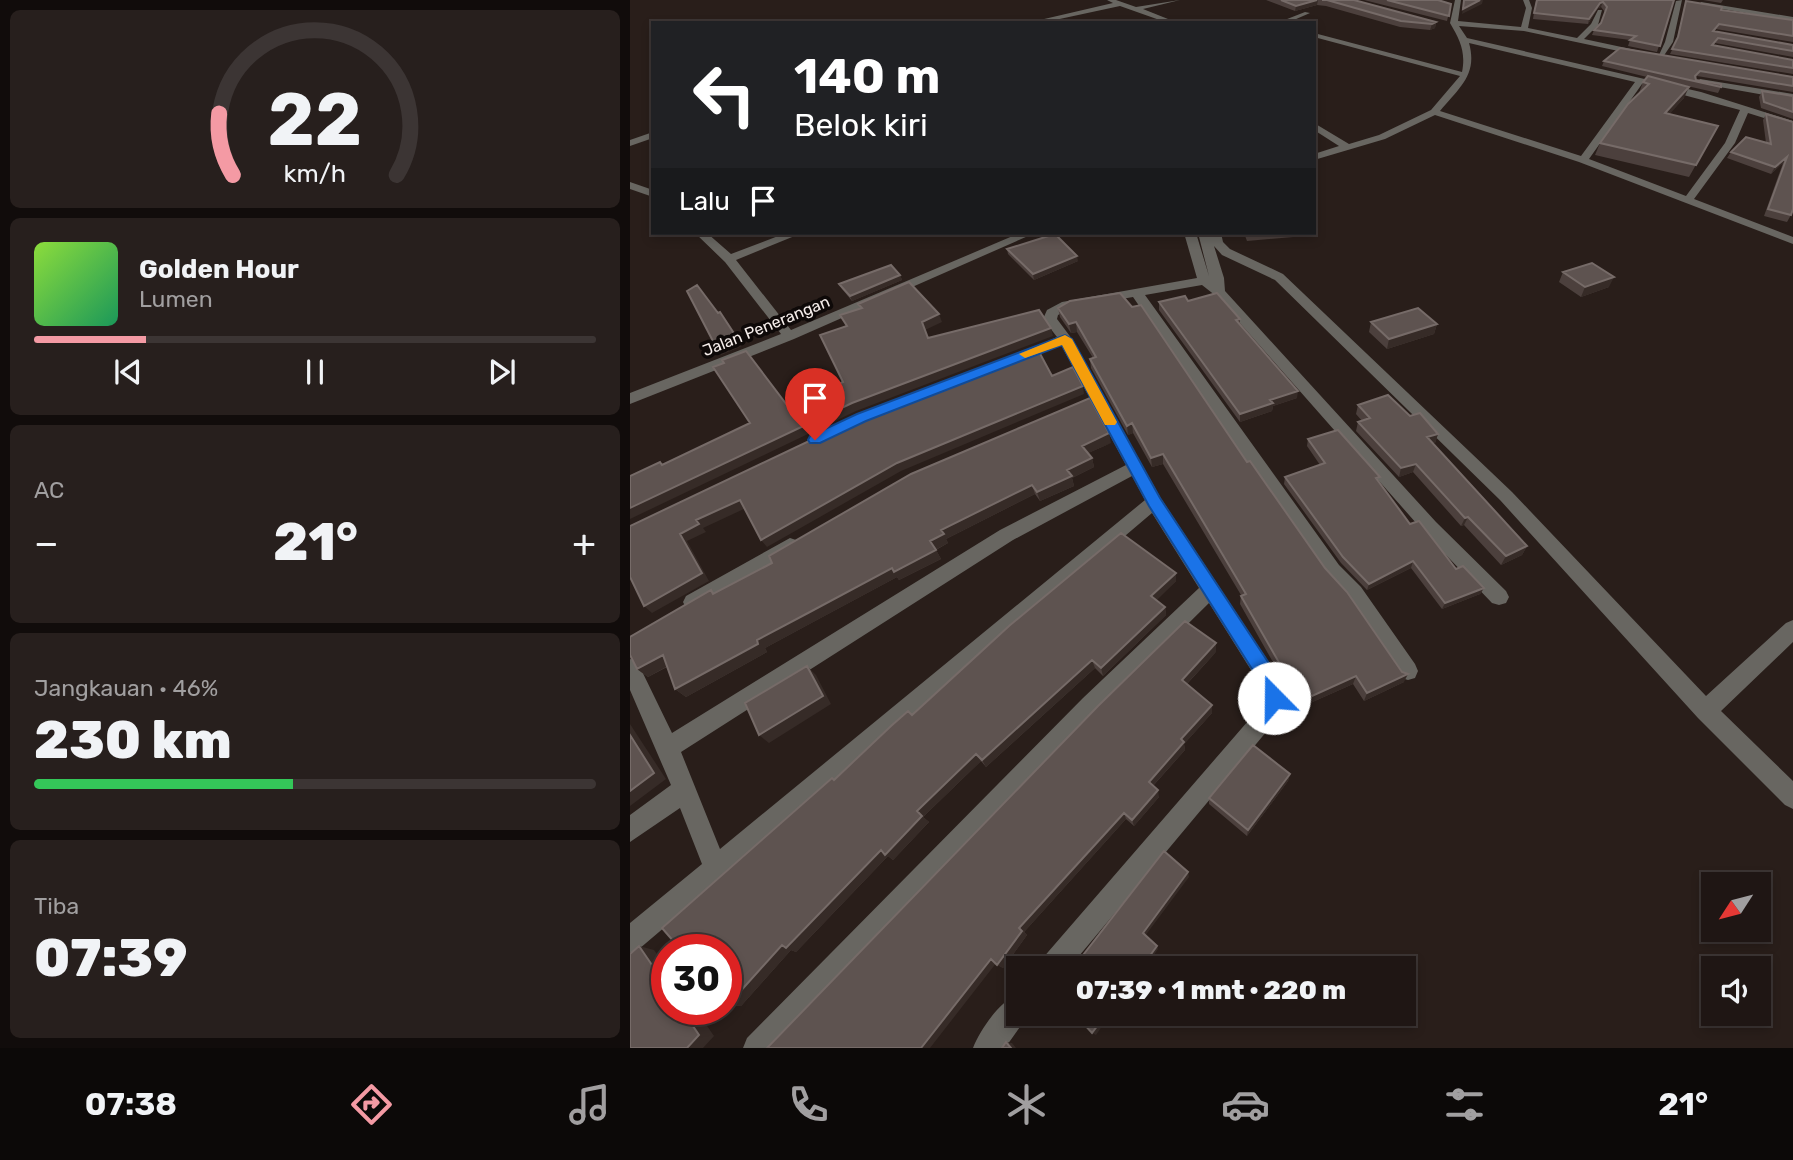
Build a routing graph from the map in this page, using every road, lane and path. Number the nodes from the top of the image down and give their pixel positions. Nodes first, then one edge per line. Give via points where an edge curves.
1 (1086, 0) edge
2 (1110, 0) edge
3 (1177, 0) edge
4 (1526, 0) edge
5 (1673, 0) edge
6 (1679, 1) edge
7 (1458, 3) edge
8 (1119, 4) junction
9 (1446, 4) edge
10 (1103, 7) junction
11 (1136, 9) junction
12 (1600, 11) edge
13 (1307, 13) edge
14 (1793, 19) edge
15 (1039, 21) edge
16 (1169, 21) edge
17 (1285, 21) edge
18 (1452, 26) junction
19 (1524, 29) junction
20 (1316, 37) edge
21 (1464, 40) junction
22 (1578, 40) junction
23 (1661, 58) junction
24 (1675, 60) edge
25 (1465, 75) junction
26 (1697, 80) edge
27 (1640, 81) junction
28 (1793, 97) edge
29 (1746, 108) junction
30 (1434, 112) junction
31 (1793, 124) edge
32 (1316, 127) edge
33 (651, 136) edge
34 (630, 143) edge
35 (1347, 147) junction
36 (1316, 156) edge
37 (1583, 160) junction
38 (635, 186) edge
39 (651, 193) edge
40 (1688, 200) junction
41 (703, 235) edge
42 (791, 235) edge
43 (1024, 235) edge
44 (1201, 235) edge
45 (1203, 235) edge
46 (1793, 241) edge
47 (729, 259) junction
48 (1214, 283) junction
49 (1136, 292) junction
50 (789, 336) junction
51 (1065, 339) junction
52 (1002, 363) edge
53 (630, 399) edge
54 (1136, 467) junction
55 (1154, 502) junction
56 (805, 536) edge
57 (1211, 589) junction
58 (1499, 597) dead end
59 (677, 611) edge
60 (1793, 629) edge
61 (630, 668) edge
62 (1408, 671) edge
63 (1706, 711) junction
64 (668, 748) junction
65 (683, 791) junction
66 (1793, 797) edge
67 (630, 830) edge
68 (716, 869) junction
69 (630, 940) edge
70 (1061, 956) edge
71 (1006, 1023) edge
72 (757, 1048) edge
73 (987, 1048) edge

1 - 10 street
2 - 8 street
3 - 11 street
4 - 19 street
5 - 6 street
6 - 14 street
6 - 23 street
7 - 9 street
7 - 18 street
8 - 10 street
8 - 11 street
10 - 15 street
11 - 16 street
12 - 22 street via 1594,26
13 - 17 street
18 - 19 street
18 - 21 street
19 - 22 street
20 - 25 street
21 - 25 street via 1469,58
21 - 27 street
22 - 23 street
23 - 24 street
25 - 30 street
26 - 28 street
27 - 29 street
27 - 37 street
29 - 31 street
29 - 40 street via 1730,143
30 - 35 street via 1409,126
30 - 37 street
32 - 35 street
33 - 34 street
35 - 36 street
37 - 40 street
38 - 39 street
40 - 46 street
41 - 47 street
42 - 47 street
43 - 50 street, Jalan Penerangan
44 - 48 street
45 - 63 street via 1226,252 1279,277 1496,487
47 - 50 street
48 - 49 street
48 - 58 street via 1430,527
49 - 51 street via 1067,305 1052,313 1050,318
49 - 62 street
50 - 53 street, Jalan Penerangan
51 - 52 street
51 - 54 street via 1090,399
54 - 55 street
54 - 64 street via 991,543
55 - 57 street
55 - 68 street
56 - 59 street
57 - 70 street via 1271,683 1274,698 1269,712
57 - 72 street via 1091,705
60 - 63 street
61 - 64 street
63 - 66 street
64 - 65 street
65 - 67 street
65 - 68 street
68 - 69 street
71 - 73 street

